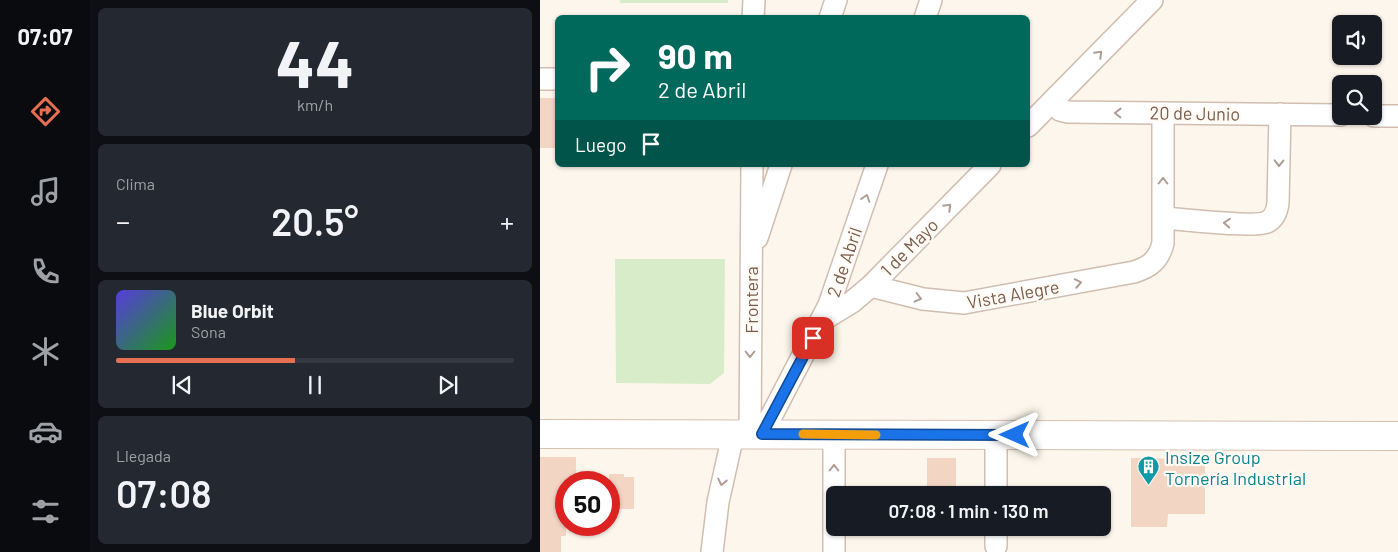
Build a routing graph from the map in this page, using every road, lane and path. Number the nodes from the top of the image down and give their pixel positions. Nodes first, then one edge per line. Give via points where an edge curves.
1 (754, 0) edge
2 (836, 0) edge
3 (931, 0) edge
4 (1152, 0) edge
5 (753, 15) edge
6 (831, 15) edge
7 (926, 15) edge
8 (540, 79) edge
9 (555, 79) edge
10 (1052, 102) junction
11 (1163, 113) junction
12 (1280, 114) junction
13 (1332, 115) edge
14 (1382, 116) edge
15 (1398, 116) edge
16 (1030, 124) edge
17 (752, 167) edge
18 (780, 167) edge
19 (876, 167) edge
20 (988, 167) edge
21 (1163, 218) junction
22 (751, 257) junction
23 (871, 286) junction
24 (821, 322) junction
25 (540, 434) edge
26 (748, 434) junction
27 (834, 435) junction
28 (996, 435) junction
29 (1398, 436) edge
30 (996, 486) edge
31 (712, 552) edge
32 (834, 552) edge

1 - 5 street
2 - 6 street
3 - 7 street
10 -> 4 street
8 - 9 street
11 -> 10 street, 20 de Junio via 1066,112
10 - 16 street
11 - 12 street, 20 de Junio
21 -> 11 street
12 - 13 street, 20 de Junio
12 -> 21 street via 1278,203 1273,218 1259,225
14 - 15 street
17 - 22 street, Frontera
18 - 22 street
24 -> 19 street, 2 de Abril
23 -> 20 street, 1 de Mayo
23 -> 21 street, Vista Alegre via 923,299 964,303 1134,272 1158,258 1163,243
22 -> 26 street, Frontera
23 - 24 street, 1 de Mayo
24 - 26 street, 2 de Abril
25 - 26 main road
26 - 27 main road
26 -> 31 street via 718,502
27 - 28 main road
32 -> 27 street
28 - 29 main road
28 - 30 street

